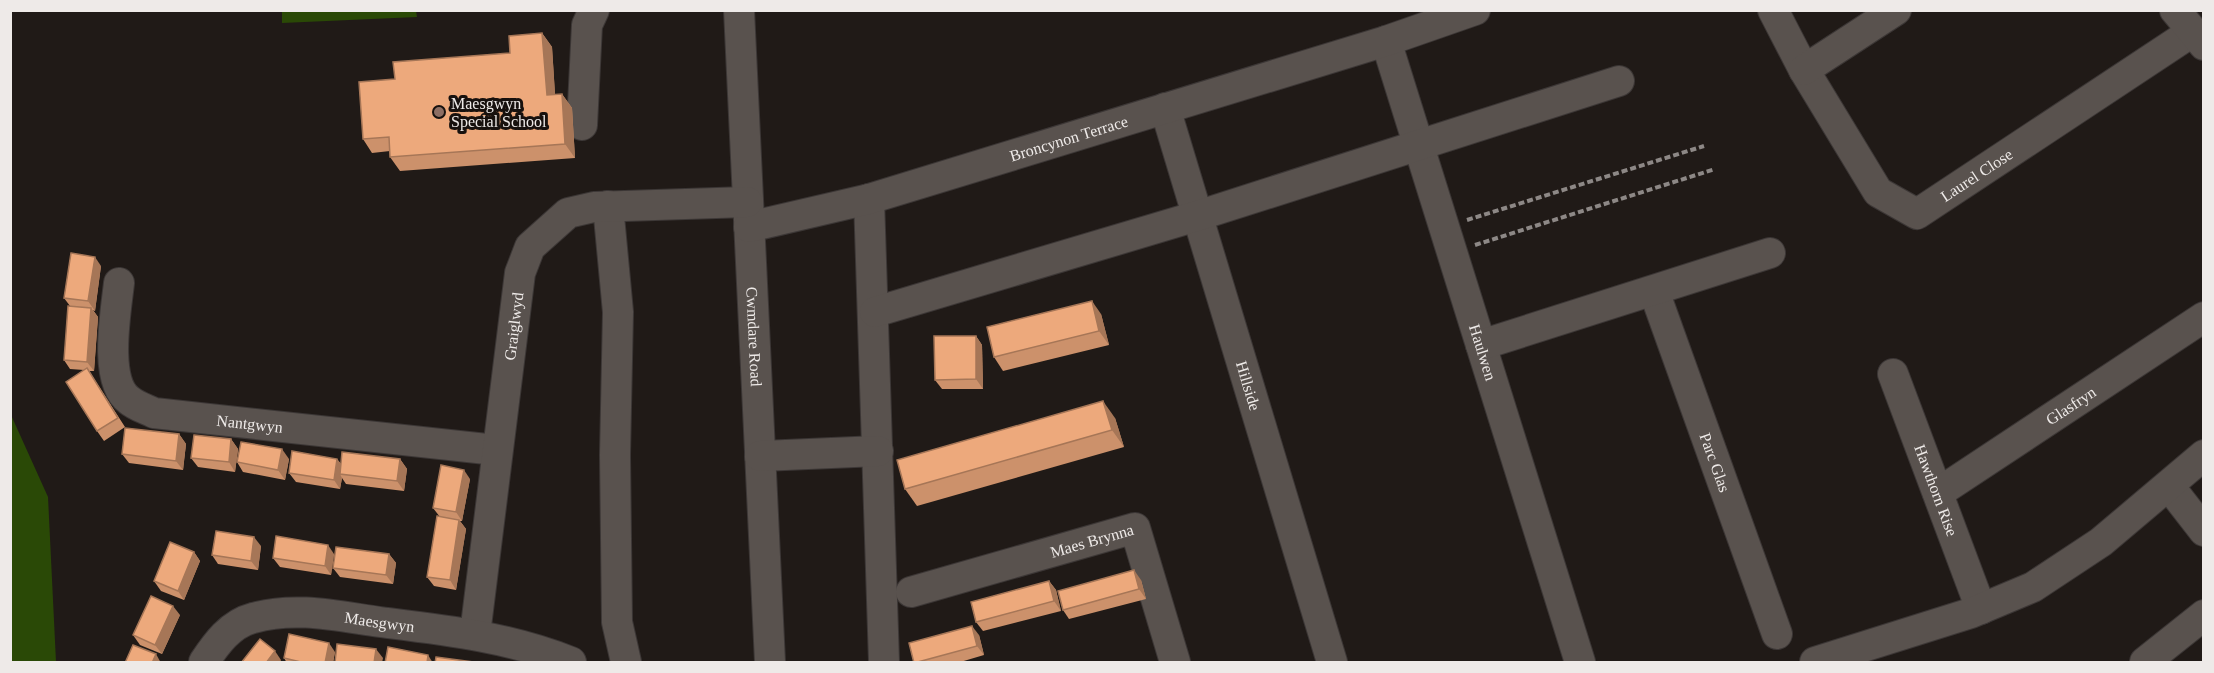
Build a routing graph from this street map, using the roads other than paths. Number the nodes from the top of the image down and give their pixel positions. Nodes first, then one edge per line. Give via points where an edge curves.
1 (594, 10) edge
2 (739, 10) edge
3 (1475, 10) edge
4 (1773, 10) edge
5 (1896, 10) edge
6 (2190, 29) edge
7 (1386, 40) junction
8 (1804, 70) junction
9 (1619, 81) dead end
10 (1165, 108) junction
11 (582, 125) dead end
12 (1419, 145) junction
13 (869, 199) junction
14 (608, 206) junction
15 (748, 214) junction
16 (1197, 216) junction
17 (1770, 253) dead end
18 (119, 283) dead end
19 (1654, 291) junction
20 (875, 312) junction
21 (2204, 317) edge
22 (1481, 345) junction
23 (1893, 374) dead end
24 (496, 450) junction
25 (878, 451) junction
26 (760, 456) junction
27 (2204, 456) edge
28 (2169, 486) junction
29 (1938, 493) junction
30 (2204, 531) edge
31 (911, 592) dead end
32 (1981, 609) junction
33 (2204, 615) edge
34 (475, 634) junction
35 (1777, 634) dead end
36 (567, 662) edge
37 (204, 663) edge
38 (626, 663) edge
39 (770, 663) edge
40 (884, 663) edge
41 (1175, 663) edge
42 (1332, 663) edge
43 (1580, 663) edge
44 (1815, 663) edge
45 (2145, 663) edge

1 - 11 street via 587,25
2 - 15 street, Cwmdare Road
3 - 7 street, Broncynon Terrace
4 - 8 street, Laurel Close
5 - 8 street
6 - 8 street, Laurel Close via 1917,214 1878,192
7 - 10 street, Broncynon Terrace
7 - 12 street, Haulwen
9 - 12 street
10 - 13 street, Broncynon Terrace
10 - 16 street, Hillside
12 - 16 street
12 - 22 street, Haulwen
13 - 15 street, Broncynon Terrace
13 - 20 street
14 - 15 street, Graiglwyd
14 - 24 street, Graiglwyd via 568,213 530,247 520,273
14 - 38 street via 618,312 617,622
15 - 26 street, Cwmdare Road
16 - 20 street
16 - 42 street, Hillside
17 - 19 street
18 - 24 street, Nantgwyn via 113,330 115,377 127,399 154,413
19 - 22 street
19 - 35 street, Parc Glas
20 - 25 street
21 - 29 street, Glasfryn
22 - 43 street, Haulwen
23 - 29 street, Hawthorn Rise
24 - 34 street, Graiglwyd
25 - 26 street
25 - 40 street
26 - 39 street, Cwmdare Road
27 - 28 street
28 - 30 street
28 - 32 street via 2102,542 2032,587
29 - 32 street, Hawthorn Rise
31 - 41 street, Maes Brynna via 1135,528
32 - 44 street
33 - 45 street
34 - 36 street, Maesgwyn via 525,645
34 - 37 street, Maesgwyn via 291,610 251,618 220,637

